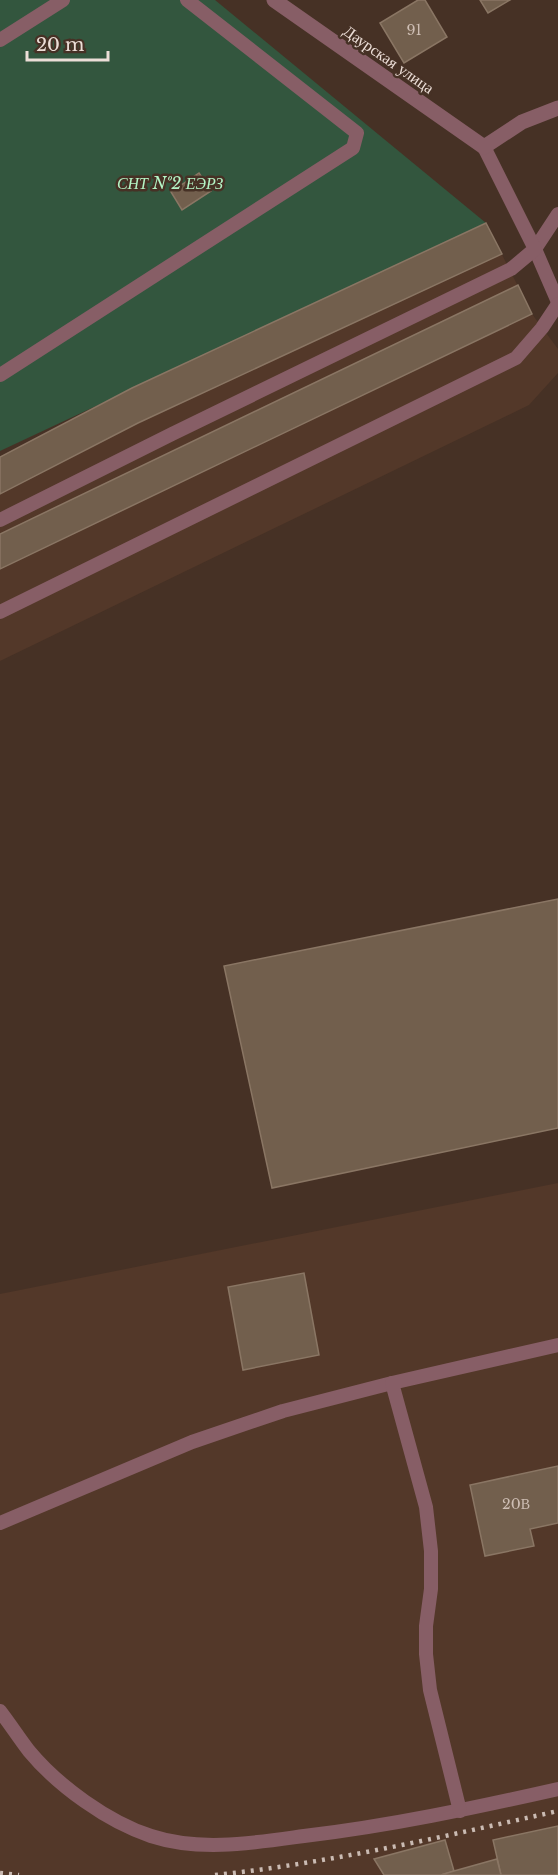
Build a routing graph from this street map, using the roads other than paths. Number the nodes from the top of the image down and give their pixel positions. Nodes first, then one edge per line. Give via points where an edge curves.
1 (63, 0) edge
2 (188, 0) edge
3 (274, 0) edge
4 (0, 40) edge
5 (558, 108) edge
6 (484, 147) junction
7 (558, 214) edge
8 (535, 249) junction
9 (558, 303) edge
10 (0, 375) edge
11 (0, 520) edge
12 (0, 612) edge
13 (558, 1345) edge
14 (392, 1383) junction
15 (0, 1523) edge
16 (0, 1711) edge
17 (558, 1790) edge
18 (460, 1811) junction

1 - 4 lane
2 - 10 lane via 357,133 353,148
3 - 6 street, Даурская улица
5 - 6 street via 522,122
6 - 8 lane
7 - 8 lane
8 - 9 lane
8 - 11 lane via 511,269
9 - 12 lane via 516,358
13 - 14 lane
14 - 15 lane via 283,1411 192,1442
14 - 18 lane via 426,1507 431,1551 426,1626 430,1690
16 - 18 lane via 37,1759 65,1786 110,1818 150,1836 190,1845 246,1844
17 - 18 lane

